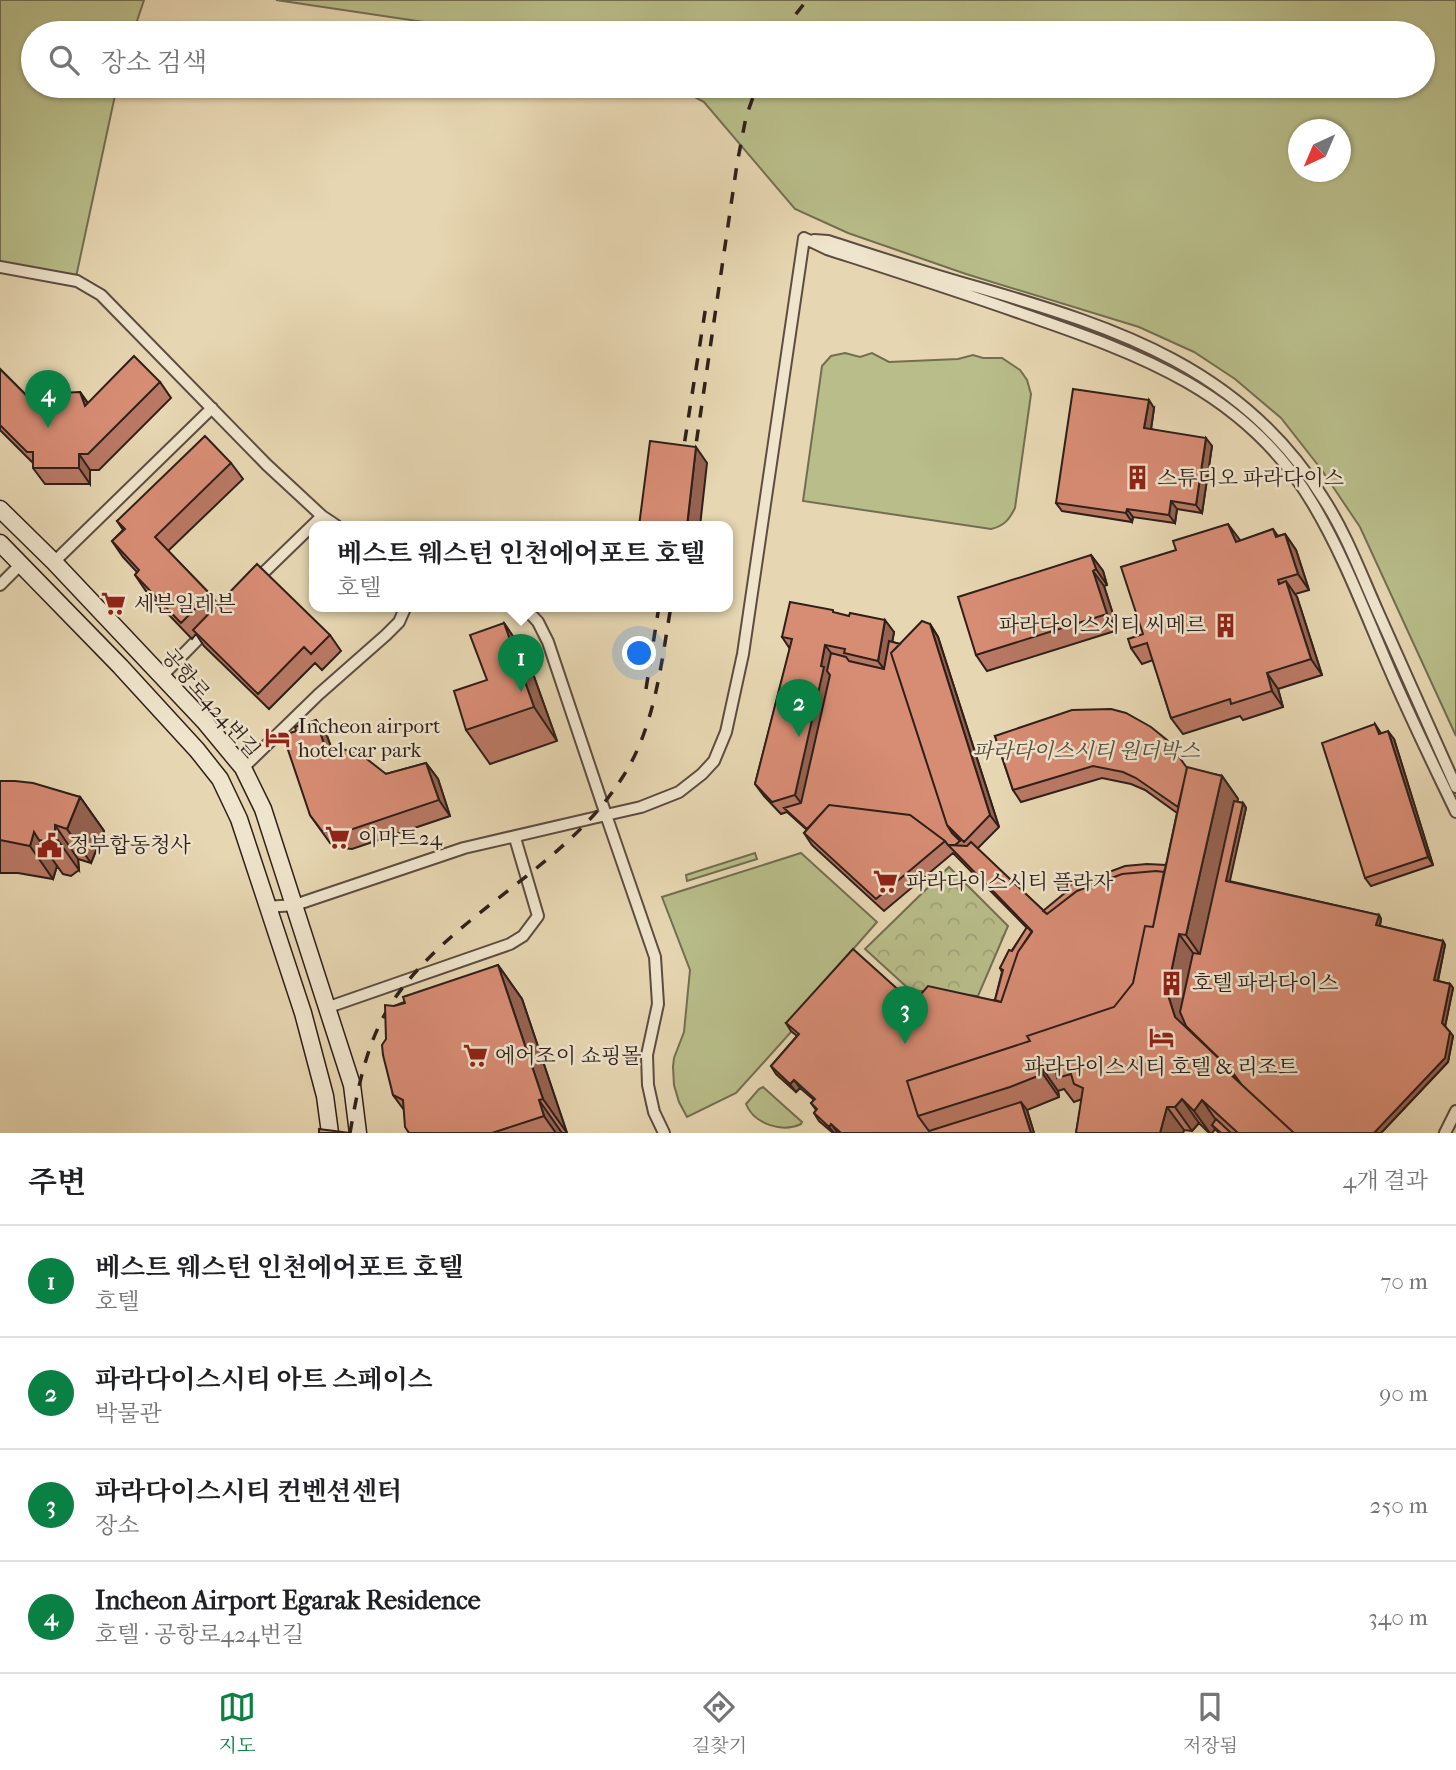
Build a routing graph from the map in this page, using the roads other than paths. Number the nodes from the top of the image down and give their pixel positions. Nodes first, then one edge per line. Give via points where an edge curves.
1 (804, 238) junction
2 (0, 267) edge
3 (212, 408) junction
4 (0, 509) edge
5 (322, 516) junction
6 (317, 521) edge
7 (330, 521) edge
8 (309, 529) edge
9 (0, 543) edge
10 (54, 562) junction
11 (22, 564) junction
12 (0, 585) edge
13 (246, 590) edge
14 (403, 612) edge
15 (529, 612) edge
16 (218, 619) edge
17 (162, 676) junction
18 (243, 768) junction
19 (1456, 786) edge
20 (1456, 812) edge
21 (606, 815) junction
22 (515, 838) junction
23 (295, 905) junction
24 (266, 906) junction
25 (326, 1008) junction
26 (1456, 1111) edge
27 (330, 1133) edge
28 (358, 1133) edge
29 (664, 1133) edge
30 (1444, 1133) edge

1 - 19 street via 828,241 1005,294 1136,341 1183,363 1255,415 1303,468 1337,522
1 - 20 street via 1129,351 1190,382 1227,408 1267,444 1313,503
1 - 21 street via 743,654 726,733 714,761 679,792
2 - 3 street via 77,281 101,295
3 - 5 street
3 - 10 street
4 - 10 street, 공항로424번길
5 - 6 street
5 - 7 street
8 - 13 street
9 - 11 street, 공항로424번길
10 - 17 street, 공항로424번길
11 - 12 street
11 - 24 street, 공항로424번길 via 220,779 239,819
14 - 18 street via 386,635
15 - 21 street via 548,642
16 - 17 street
17 - 18 street, 공항로424번길
18 - 23 street, 공항로424번길 via 263,809
21 - 22 street
21 - 29 street via 655,957 658,1004 647,1055 648,1085
22 - 23 street via 464,848
22 - 25 street via 538,916 523,936
23 - 24 street
23 - 25 street, 공항로424번길
24 - 27 street, 공항로424번길 via 306,1025
25 - 28 street, 공항로424번길 via 352,1085
26 - 30 street

